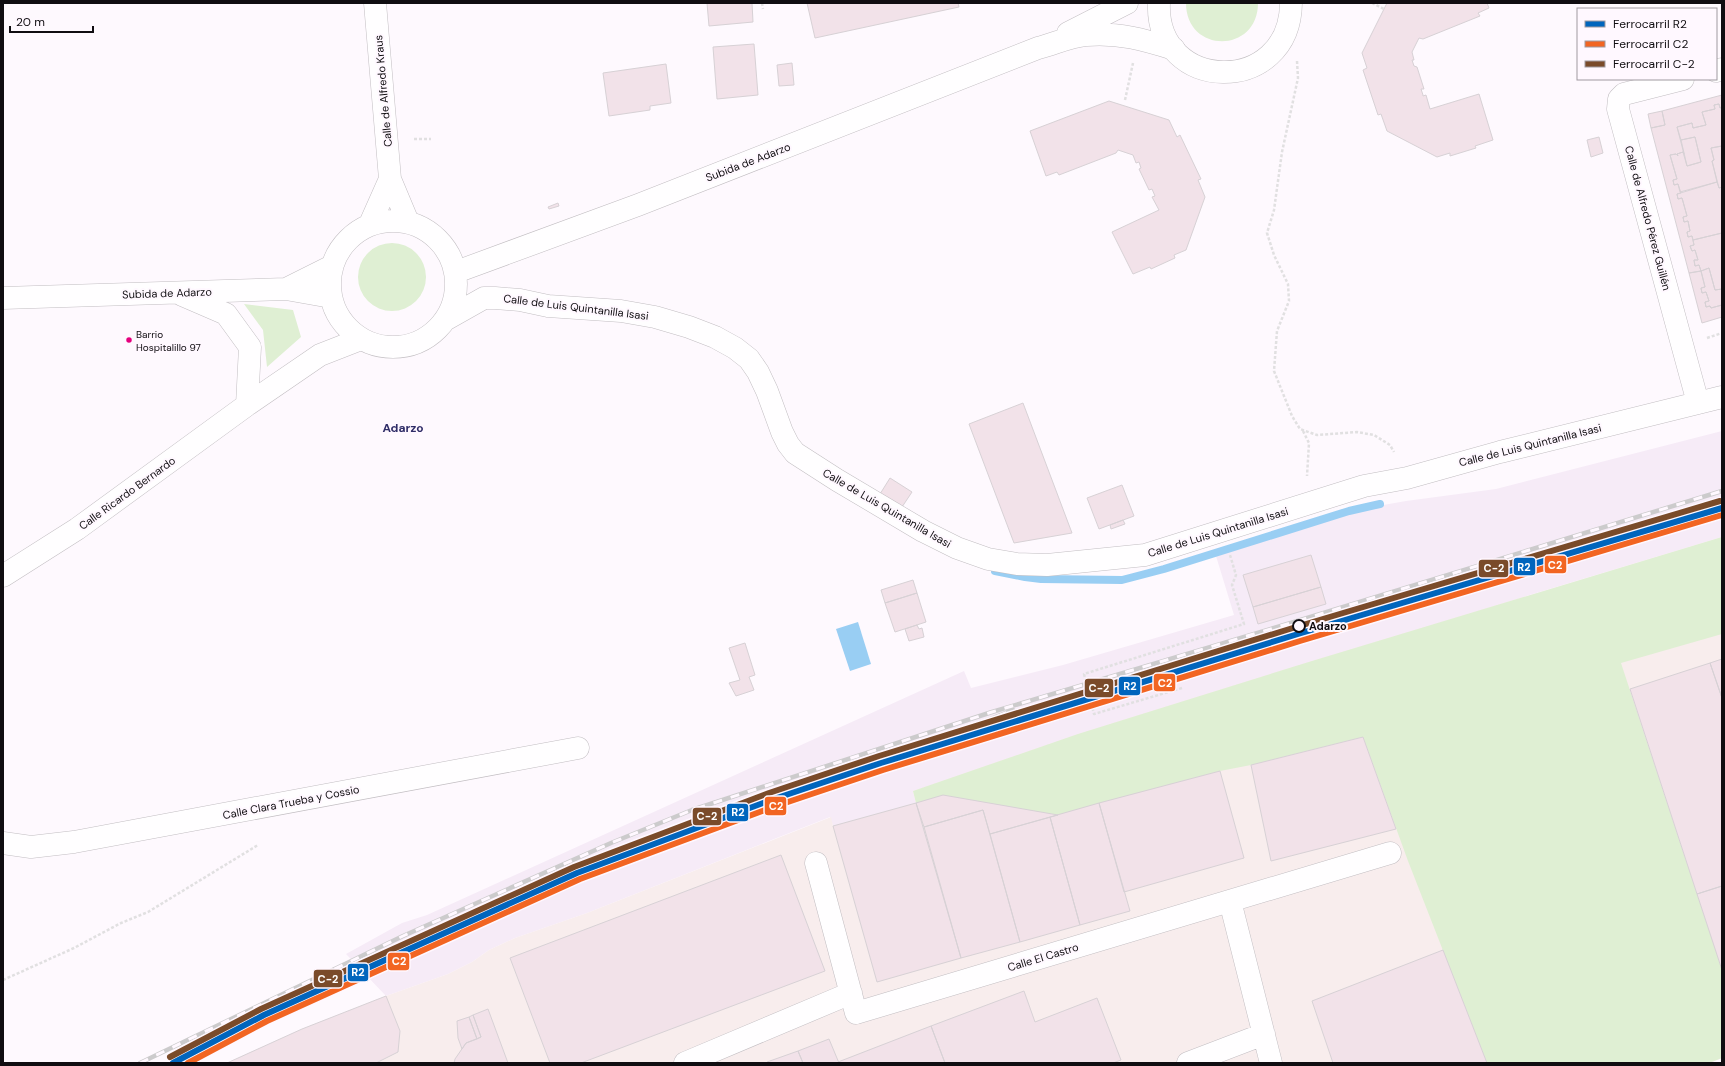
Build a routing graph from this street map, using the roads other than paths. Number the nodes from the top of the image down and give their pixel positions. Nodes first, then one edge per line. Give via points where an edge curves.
1 (375, 3) edge
2 (1127, 3) edge
3 (1159, 3) edge
4 (1291, 3) edge
5 (1038, 48) junction
6 (1174, 50) junction
7 (1679, 80) edge
8 (390, 179) junction
9 (408, 222) junction
10 (370, 224) junction
11 (332, 266) junction
12 (456, 272) junction
13 (286, 289) junction
14 (178, 293) junction
15 (331, 297) junction
16 (3, 298) edge
17 (339, 318) junction
18 (445, 320) junction
19 (361, 339) junction
20 (320, 355) junction
21 (1722, 398) edge
22 (1698, 404) junction
23 (247, 405) junction
24 (3, 576) edge
25 (578, 748) dead end
26 (3, 843) edge
27 (1390, 853) dead end
28 (816, 863) dead end
29 (1230, 901) junction
30 (853, 1003) junction
31 (1264, 1034) junction
32 (685, 1063) edge
33 (1188, 1063) edge
34 (1271, 1063) edge

1 - 8 street, Calle de Alfredo Kraus
2 - 5 street, Subida de Adarzo
3 - 6 street via 1162,27
4 - 6 street via 1287,29 1278,47 1262,62 1243,71 1210,72 1198,68
5 - 6 street, Subida de Adarzo via 1085,35 1113,35 1139,38
5 - 12 street, Subida de Adarzo via 638,205
7 - 22 street, Calle de Alfredo Pérez Guillén via 1624,94 1619,99 1618,109
8 - 9 street, Calle de Alfredo Kraus
8 - 10 street, Calle de Alfredo Kraus
9 - 10 street via 389,220
9 - 12 street via 425,228 439,239 450,254
10 - 11 street via 353,234 340,248
11 - 13 street
11 - 15 street via 329,282
12 - 18 street via 457,288 453,305
13 - 14 street, Subida de Adarzo
13 - 15 street, Subida de Adarzo
14 - 16 street, Subida de Adarzo
14 - 23 street via 226,314 250,347
15 - 17 street
17 - 19 street
17 - 20 street
18 - 19 street via 432,334 416,343 397,347 379,346
18 - 22 street, Calle de Luis Quintanilla Isasi via 484,298 496,298 655,317 714,337 749,359 767,391 782,432 795,453 910,524 957,548 988,559 1017,564 1047,565 1145,555 1364,486 1406,478 1500,452
19 - 20 street, Calle Ricardo Bernardo
20 - 23 street, Calle Ricardo Bernardo
21 - 22 street, Calle de Luis Quintanilla Isasi
23 - 24 street, Calle Ricardo Bernardo via 77,530
25 - 26 street, Calle Clara Trueba y Cossio via 74,842 31,847
27 - 29 street, Calle El Castro
28 - 30 street
29 - 30 street, Calle El Castro
29 - 31 street
30 - 32 street, Calle El Castro
31 - 33 street
31 - 34 street

